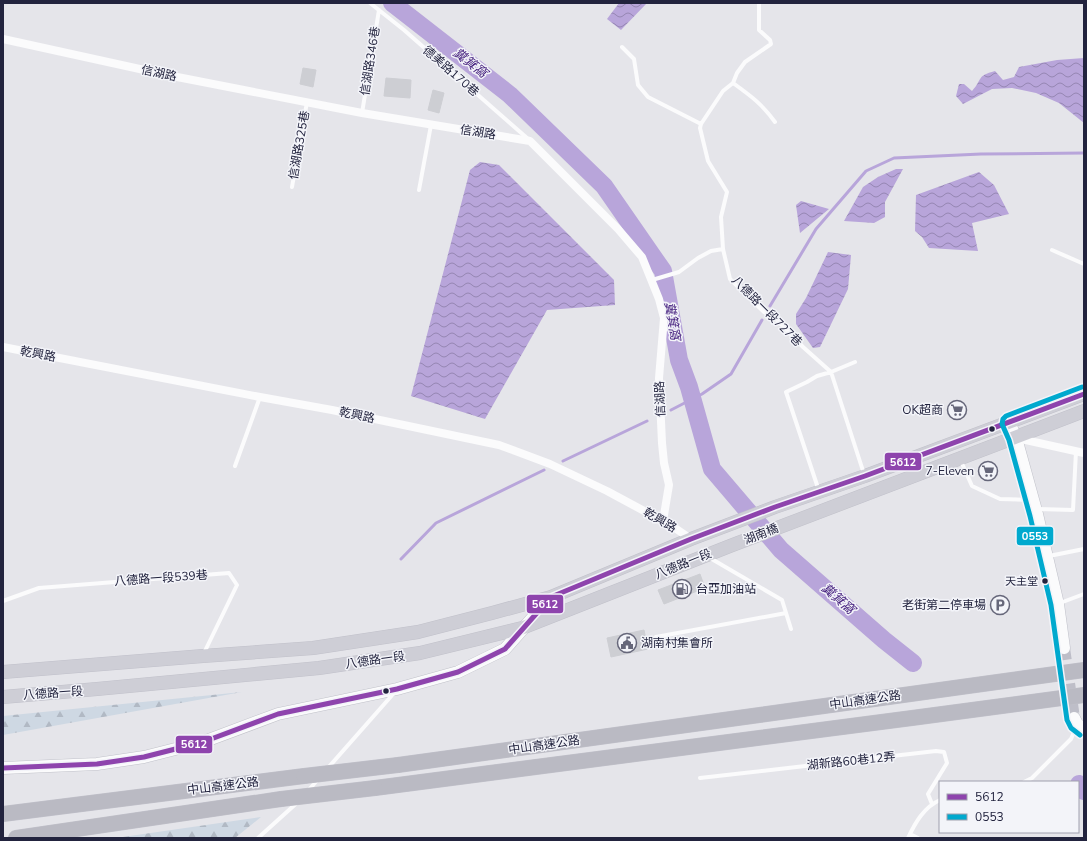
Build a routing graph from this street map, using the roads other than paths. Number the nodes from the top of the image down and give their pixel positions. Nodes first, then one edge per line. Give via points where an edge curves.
1 (370, 3) edge
2 (759, 3) edge
3 (379, 10) junction
4 (3, 39) edge
5 (622, 47) dead end
6 (733, 83) junction
7 (307, 102) junction
8 (362, 113) junction
9 (775, 122) dead end
10 (431, 124) junction
11 (701, 124) junction
12 (530, 141) junction
13 (292, 187) dead end
14 (418, 190) dead end
15 (723, 249) junction
16 (1052, 250) dead end
17 (1084, 264) edge
18 (652, 280) junction
19 (3, 347) edge
20 (855, 362) dead end
21 (831, 372) junction
22 (1084, 394) edge
23 (260, 397) junction
24 (1084, 411) edge
25 (1010, 422) junction
26 (1016, 438) junction
27 (1080, 452) edge
28 (960, 459) junction
29 (235, 466) dead end
30 (865, 476) junction
31 (819, 492) junction
32 (1034, 504) junction
33 (663, 521) junction
34 (718, 530) joint
35 (691, 539) junction
36 (730, 546) joint
37 (1084, 549) edge
38 (706, 555) junction
39 (1046, 556) junction
40 (1084, 594) edge
41 (551, 597) junction
42 (3, 601) edge
43 (1058, 604) junction
44 (786, 613) junction
45 (522, 628) junction
46 (791, 629) dead end
47 (656, 637) dead end
48 (1064, 648) tunnel mouth
49 (203, 656) junction
50 (1084, 670) edge
51 (3, 672) edge
52 (397, 690) junction
53 (1084, 695) edge
54 (3, 697) edge
55 (1079, 724) edge
56 (3, 768) edge
57 (700, 778) dead end
58 (1026, 781) edge
59 (939, 800) edge
60 (932, 804) junction
61 (3, 814) edge
62 (909, 836) edge
63 (16, 838) edge
64 (258, 838) edge
65 (918, 838) edge

1 - 3 lane, 德美路170巷
2 - 6 lane via 759,30 771,44 745,62
3 - 8 lane, 信湖路346巷
3 - 12 lane, 德美路170巷
4 - 7 street, 信湖路
5 - 11 lane via 634,59 638,85 648,96
6 - 9 lane via 757,100
6 - 11 lane via 723,91
7 - 8 street, 信湖路
7 - 13 lane, 信湖路325巷
8 - 10 street, 信湖路
10 - 12 street, 信湖路
10 - 14 lane
11 - 15 lane, 八德路一段727巷 via 708,161 727,192 721,217
12 - 18 street, 信湖路 via 618,229 642,257
15 - 18 lane via 711,251 679,272
15 - 21 lane, 八德路一段727巷 via 730,278
16 - 17 lane
18 - 33 street, 信湖路 via 664,318 659,378 662,450 669,485
19 - 23 street, 乾興路
20 - 21 lane
21 - 30 lane
21 - 31 lane via 817,376 786,392
22 - 25 main road
23 - 29 lane
23 - 33 street, 乾興路 via 499,446 550,464 607,490
24 - 26 main road
25 - 26 main road
25 - 30 main road
26 - 27 street
26 - 28 main road
26 - 32 main road
27 - 32 lane via 1073,510
28 - 32 lane via 972,486 1000,499
28 - 36 main road, 湖南橋
30 - 31 main road
31 - 34 main road, 湖南橋
32 - 39 main road
33 - 35 street, 乾興路
34 - 35 main road, 八德路一段
35 - 41 main road, 八德路一段
36 - 38 main road, 八德路一段
37 - 39 lane
38 - 44 lane via 782,600
38 - 45 main road, 八德路一段
39 - 43 main road
40 - 43 lane
41 - 45 main road
41 - 49 main road, 八德路一段 via 418,632 313,648
42 - 49 lane, 八德路一段539巷 via 39,588 229,573 237,585
43 - 48 main road
44 - 46 lane
44 - 47 lane
45 - 52 main road via 505,649 458,672
45 - 54 main road, 八德路一段 via 420,653 319,668
49 - 51 main road, 八德路一段
50 - 61 highway, 中山高速公路, bridge via 398,765
52 - 56 main road via 278,714 203,742 144,757 97,764
52 - 64 lane via 297,804
53 - 63 highway, 中山高速公路, bridge via 281,799
55 - 58 lane via 1071,739
57 - 60 lane, 湖新路60巷12弄 via 944,752 947,763 928,794
59 - 60 lane
60 - 62 lane via 920,816
62 - 65 lane

